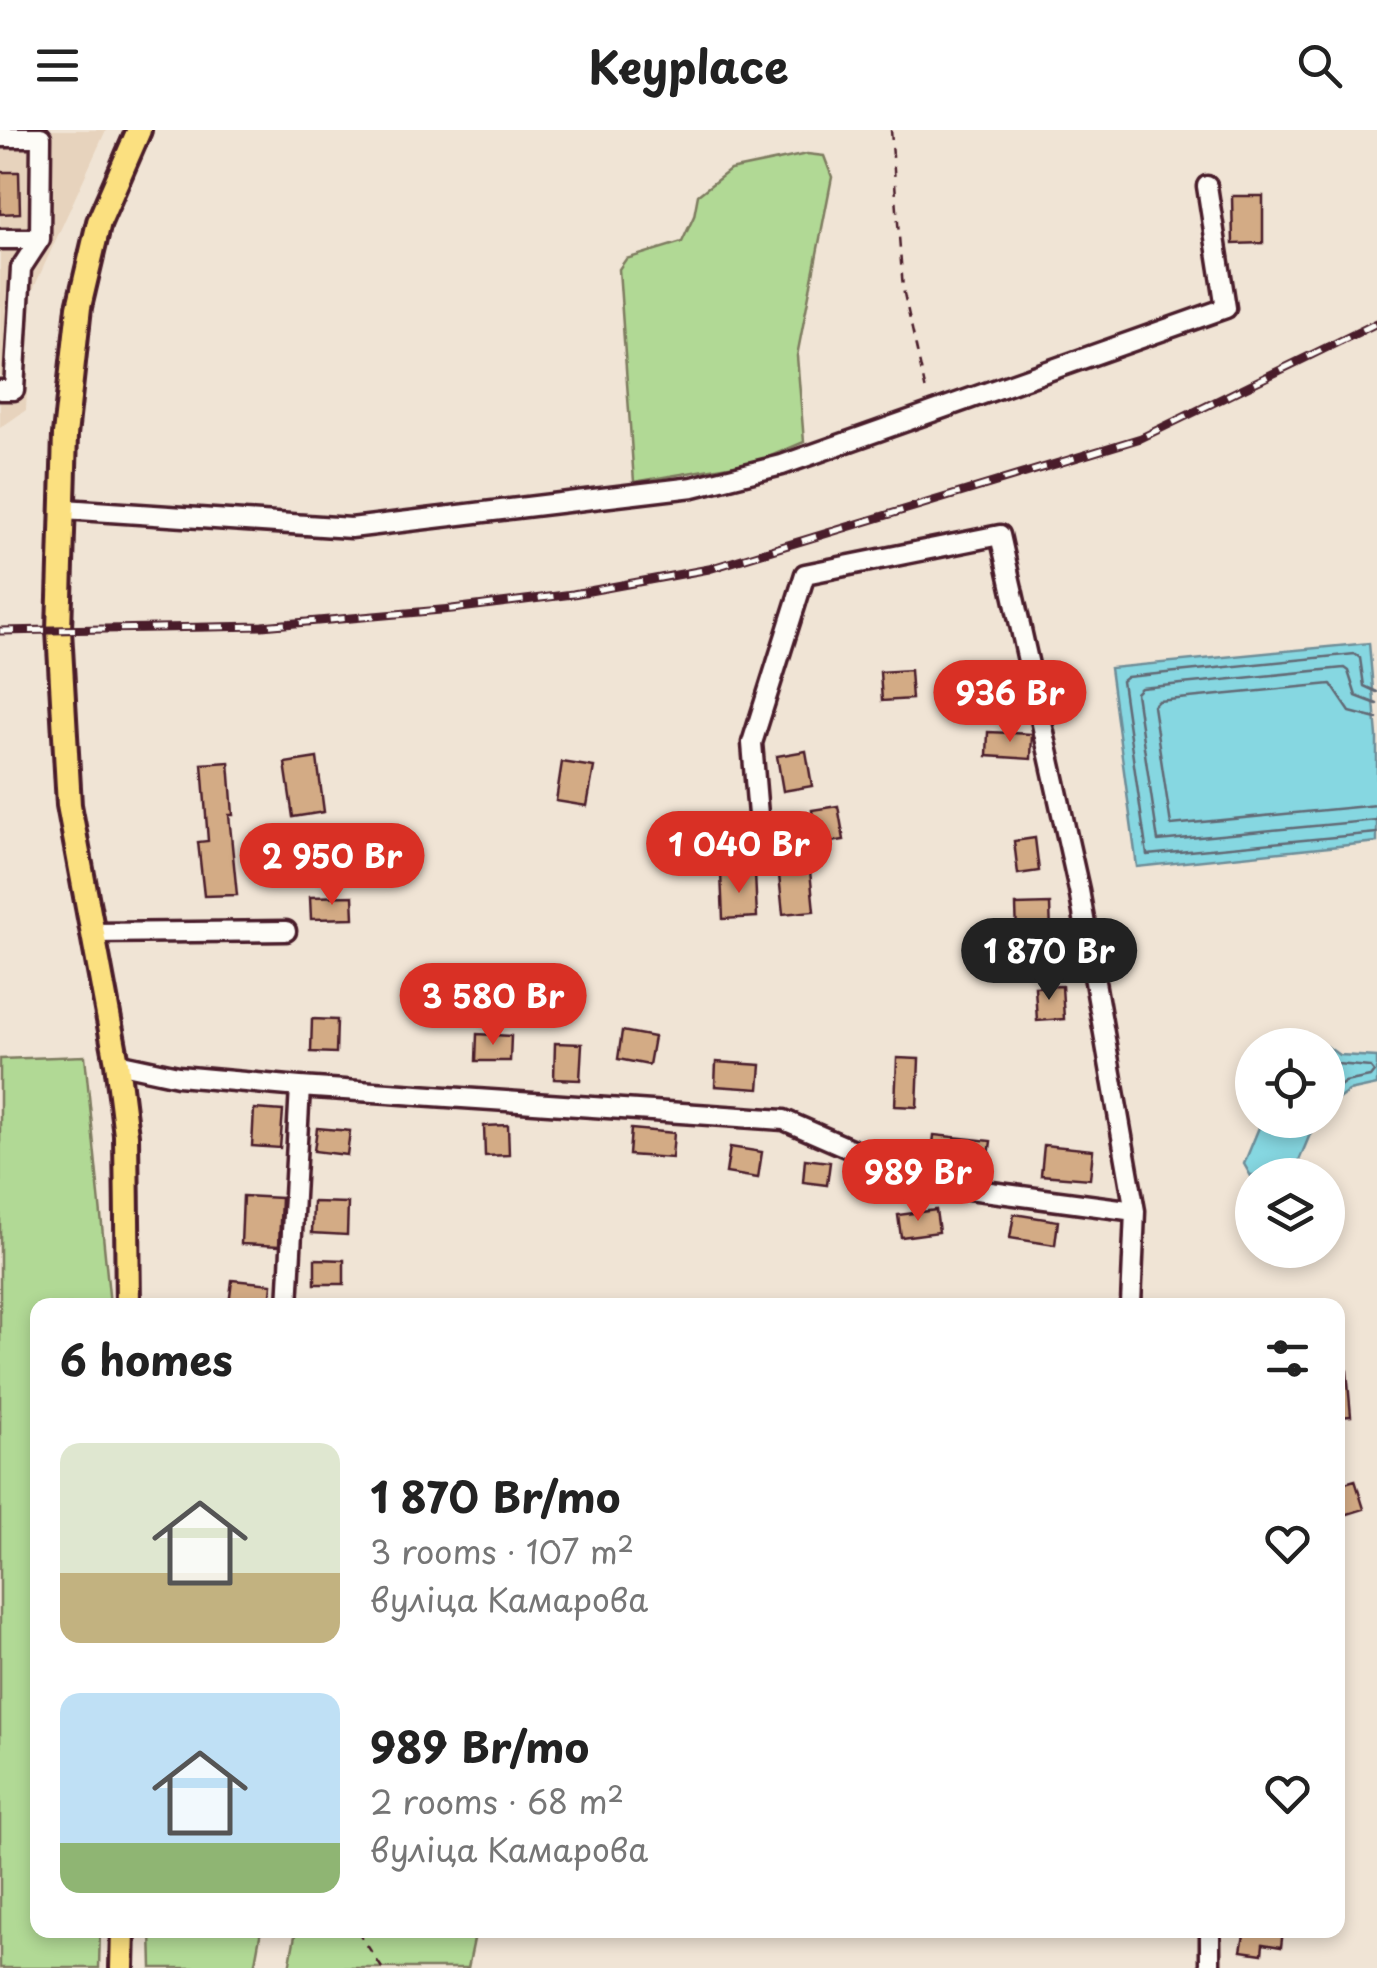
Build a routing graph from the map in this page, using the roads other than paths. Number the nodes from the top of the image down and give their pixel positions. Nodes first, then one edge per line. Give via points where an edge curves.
1 (139, 130) edge
2 (0, 137) edge
3 (1207, 186) dead end
4 (0, 239) edge
5 (40, 239) junction
6 (0, 390) edge
7 (64, 509) junction
8 (759, 826) dead end
9 (286, 931) dead end
10 (93, 933) junction
11 (117, 1064) junction
12 (300, 1087) junction
13 (1135, 1211) junction
14 (128, 1298) edge
15 (288, 1298) edge
16 (1132, 1298) edge
17 (123, 1938) edge
18 (1210, 1938) edge
19 (122, 1968) edge
20 (1210, 1968) edge

1 - 7 main road via 99,222 79,306
2 - 5 street via 41,137
3 - 7 street via 1226,308 782,465 693,487 351,528
4 - 5 street
5 - 6 street via 21,268 14,390
7 - 10 main road via 61,700 69,806
8 - 13 street via 752,743 805,574 1000,535 1078,890
9 - 10 street
10 - 11 main road
11 - 12 street
11 - 14 main road via 126,1135
12 - 13 street via 784,1120 931,1184
12 - 15 street
13 - 16 street
17 - 19 main road
18 - 20 street

